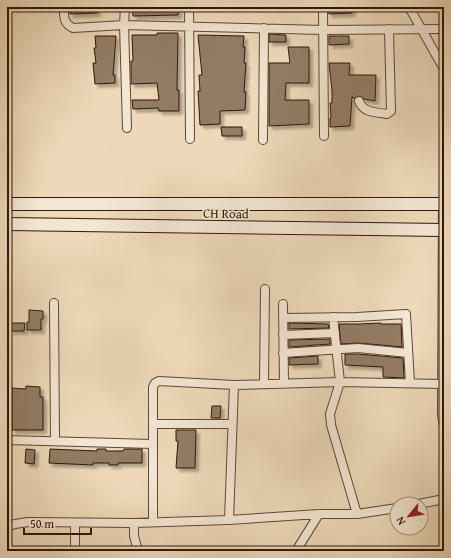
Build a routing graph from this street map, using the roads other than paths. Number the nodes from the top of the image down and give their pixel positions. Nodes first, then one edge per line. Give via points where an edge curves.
1 (64, 7) edge
2 (125, 7) edge
3 (189, 7) edge
4 (323, 7) edge
5 (410, 7) edge
6 (124, 25) junction
7 (189, 27) junction
8 (264, 28) junction
9 (389, 29) junction
10 (421, 29) junction
11 (444, 29) edge
12 (323, 30) junction
13 (444, 69) edge
14 (359, 101) dead end
15 (127, 128) dead end
16 (324, 136) dead end
17 (190, 140) dead end
18 (263, 140) dead end
19 (7, 204) edge
20 (443, 204) edge
21 (7, 224) edge
22 (443, 230) edge
23 (265, 289) dead end
24 (54, 303) dead end
25 (283, 304) dead end
26 (333, 317) junction
27 (283, 318) junction
28 (335, 333) junction
29 (283, 335) junction
30 (337, 350) junction
31 (283, 353) junction
32 (408, 353) junction
33 (7, 377) edge
34 (340, 382) junction
35 (410, 383) junction
36 (264, 384) junction
37 (284, 384) junction
38 (442, 384) junction
39 (234, 385) junction
40 (153, 424) junction
41 (232, 424) junction
42 (444, 427) edge
43 (7, 440) edge
44 (55, 441) junction
45 (153, 444) junction
46 (7, 462) edge
47 (444, 498) edge
48 (429, 502) edge
49 (389, 509) edge
50 (319, 514) junction
51 (357, 514) junction
52 (229, 520) junction
53 (153, 522) junction
54 (75, 523) junction
55 (134, 523) junction
56 (7, 527) edge
57 (75, 551) edge
58 (138, 551) edge
59 (296, 551) edge

1 - 6 street via 64,21 72,28
2 - 6 street
3 - 7 street
4 - 12 street
5 - 10 street
6 - 7 street
6 - 15 street
7 - 8 street
7 - 17 street
8 - 12 street
8 - 18 street
9 - 10 street
9 - 12 street
9 - 14 street via 391,111 387,114 362,109
10 - 11 street
10 - 13 street
12 - 16 street
19 - 20 street, CH Road
20 - 22 street
21 - 22 street, CH Road
22 - 38 street
23 - 36 street
24 - 44 street
25 - 27 street
26 - 27 street
26 - 28 street
26 - 32 street via 406,314
27 - 29 street
28 - 29 street
28 - 30 street
29 - 31 street
30 - 31 street
30 - 32 street via 358,348
30 - 34 street
31 - 37 street
32 - 35 street
33 - 43 street
34 - 35 street
34 - 37 street
34 - 51 street via 330,414 331,425
35 - 38 street
36 - 37 street
36 - 39 street
38 - 42 street
39 - 40 street via 159,381 153,387
39 - 41 street
40 - 41 street
40 - 45 street
41 - 52 street
43 - 44 street
43 - 46 street
44 - 45 street
45 - 53 street
47 - 48 street
49 - 51 street
50 - 51 street
50 - 52 street
50 - 59 street
52 - 53 street
53 - 55 street
54 - 55 street
54 - 56 street via 28,522
54 - 57 street
55 - 58 street

